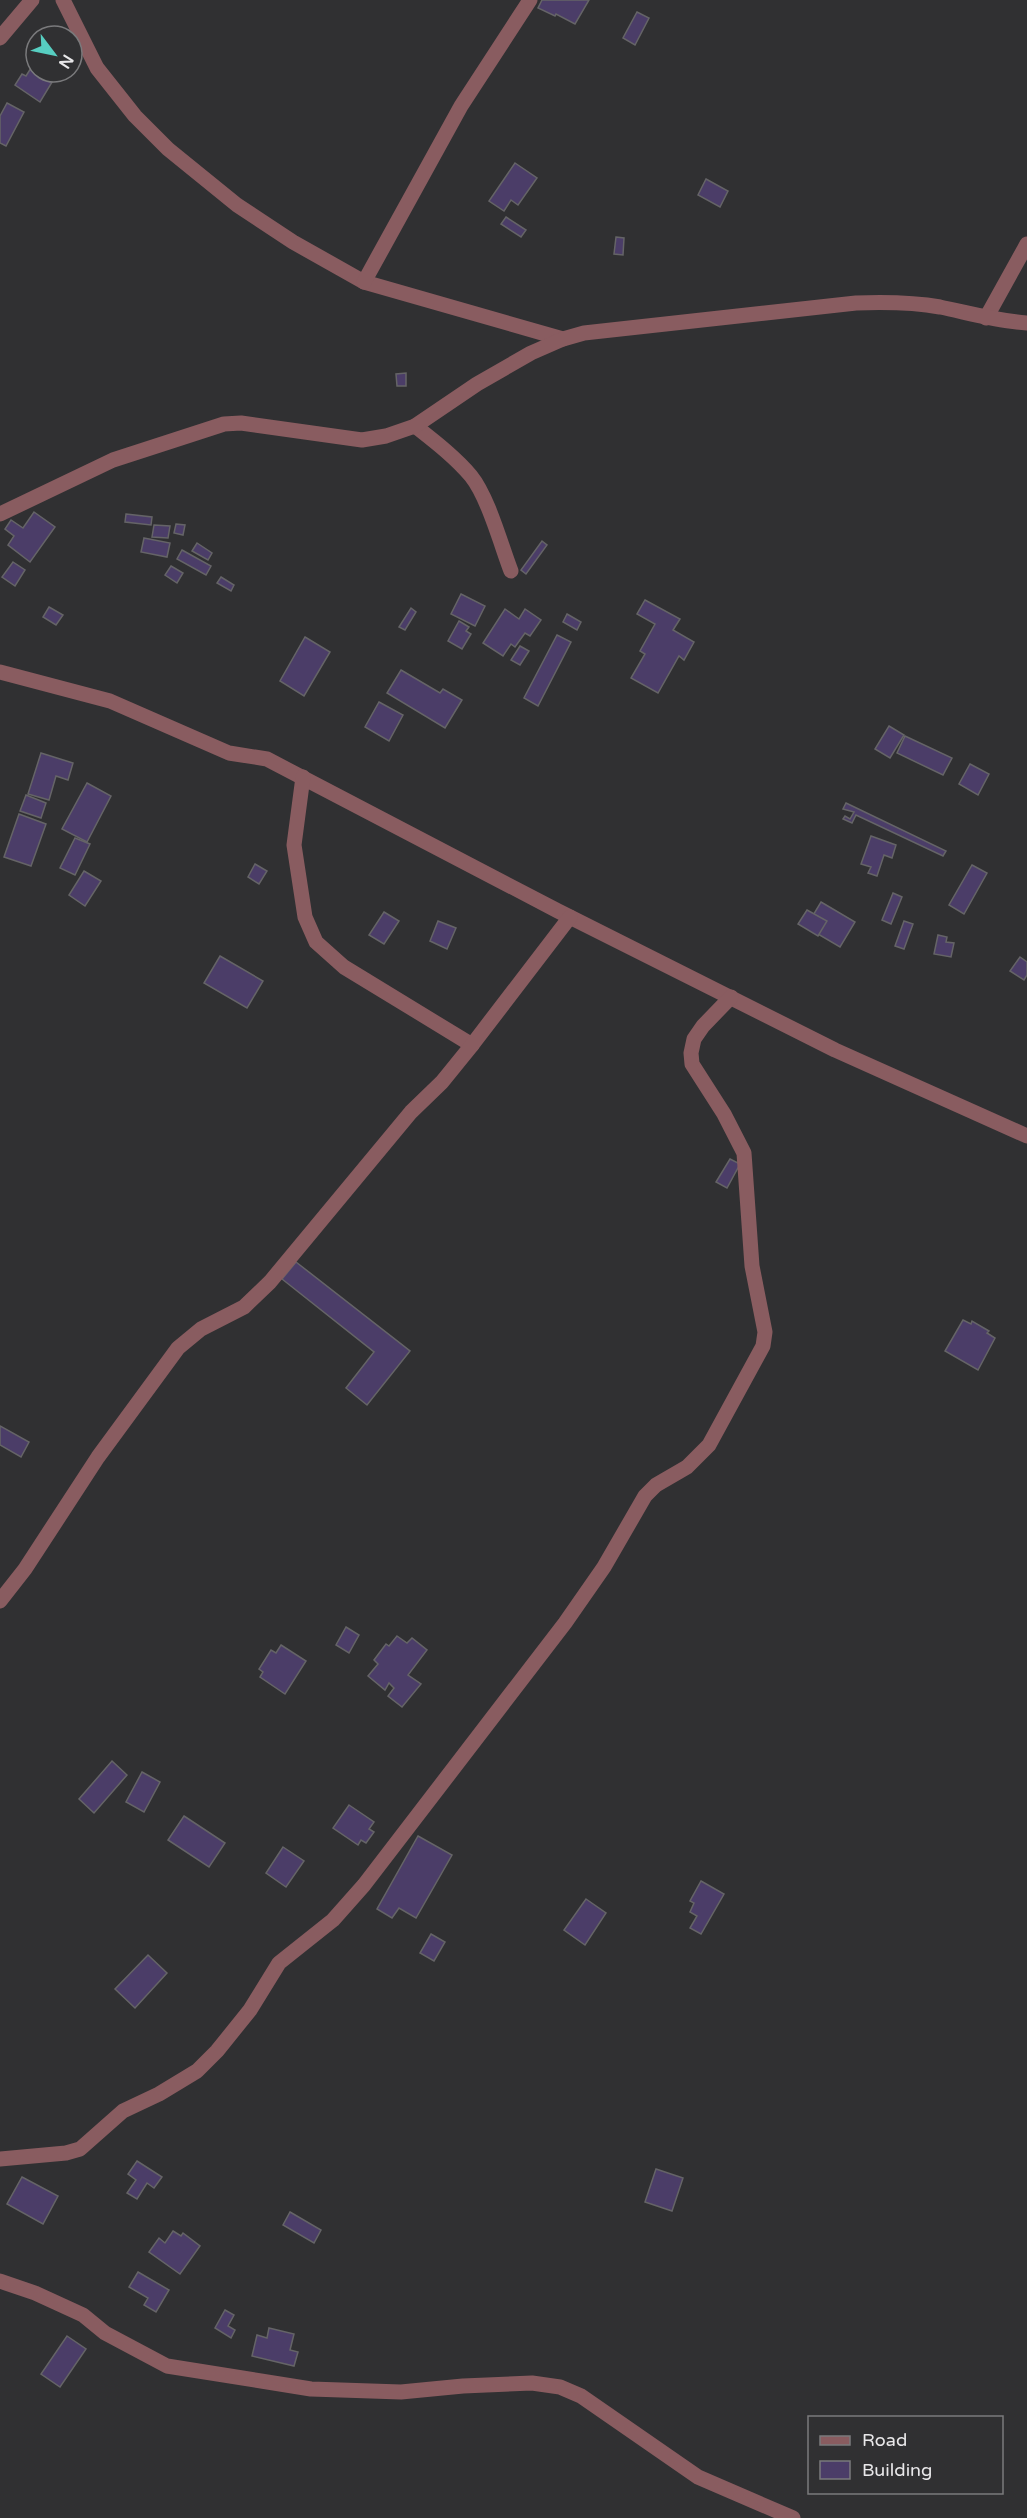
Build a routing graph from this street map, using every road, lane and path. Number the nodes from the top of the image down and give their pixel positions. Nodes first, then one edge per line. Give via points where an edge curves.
1 (32, 0) edge
2 (63, 0) edge
3 (530, 0) edge
4 (0, 38) edge
5 (1027, 244) edge
6 (364, 282) junction
7 (986, 318) junction
8 (1027, 323) edge
9 (563, 339) junction
10 (415, 426) junction
11 (0, 514) edge
12 (511, 572) dead end
13 (0, 672) edge
14 (303, 777) junction
15 (570, 917) junction
16 (731, 997) junction
17 (472, 1045) junction
18 (1027, 1136) edge
19 (0, 1601) edge
20 (0, 2159) edge
21 (0, 2281) edge
22 (793, 2518) edge

1 - 4 street
2 - 6 street via 97,68 135,116 168,149 237,205
3 - 6 street via 461,106
5 - 7 street
6 - 9 street
7 - 8 street
7 - 9 street via 906,303 856,303 584,333
9 - 10 street via 477,384
10 - 11 street via 362,440 254,424 224,424 113,460
10 - 12 street via 472,477
13 - 14 street via 110,701 229,753 267,759
14 - 15 street
14 - 17 street via 294,844 305,917 316,942 344,967
15 - 16 street
15 - 17 street
16 - 18 street via 835,1050
16 - 20 street via 694,1039 692,1064 744,1153 752,1266 765,1332 763,1346 709,1445 687,1467 645,1496 565,1623 364,1885 333,1920 279,1963 218,2051 197,2071 123,2111 80,2149
17 - 19 street via 270,1282 244,1307 201,1329 178,1348
21 - 22 street via 83,2315 105,2333 166,2366 311,2390 401,2392 532,2383 560,2388 581,2396 698,2477

